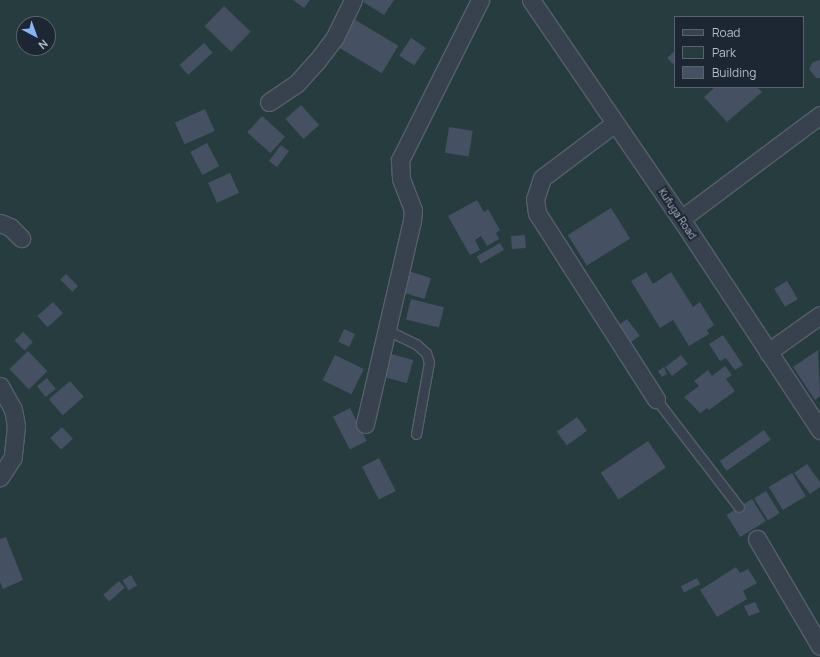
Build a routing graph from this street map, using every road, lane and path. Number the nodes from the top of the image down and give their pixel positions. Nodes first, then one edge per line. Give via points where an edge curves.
1 (353, 0) edge
2 (480, 0) edge
3 (531, 0) edge
4 (268, 102) dead end
5 (820, 115) edge
6 (615, 123) junction
7 (680, 219) junction
8 (0, 223) edge
9 (20, 238) dead end
10 (820, 315) edge
11 (387, 330) junction
12 (768, 352) junction
13 (0, 386) edge
14 (656, 398) joint
15 (365, 424) dead end
16 (820, 430) edge
17 (416, 434) dead end
18 (0, 477) edge
19 (739, 507) dead end
20 (757, 539) dead end
21 (820, 646) edge

1 - 4 street via 335,36 317,61 296,84
2 - 11 street via 400,160 399,169 413,210
3 - 6 street, Kufuga Road
5 - 7 street
6 - 7 street, Kufuga Road
6 - 14 street via 542,178 535,199 537,213
7 - 12 street, Kufuga Road
8 - 9 street via 10,227
10 - 12 street
11 - 15 street
11 - 17 lane via 416,344 426,353 429,362
12 - 16 street, Kufuga Road
13 - 18 street via 13,409 16,426 13,457
14 - 19 lane
20 - 21 street

